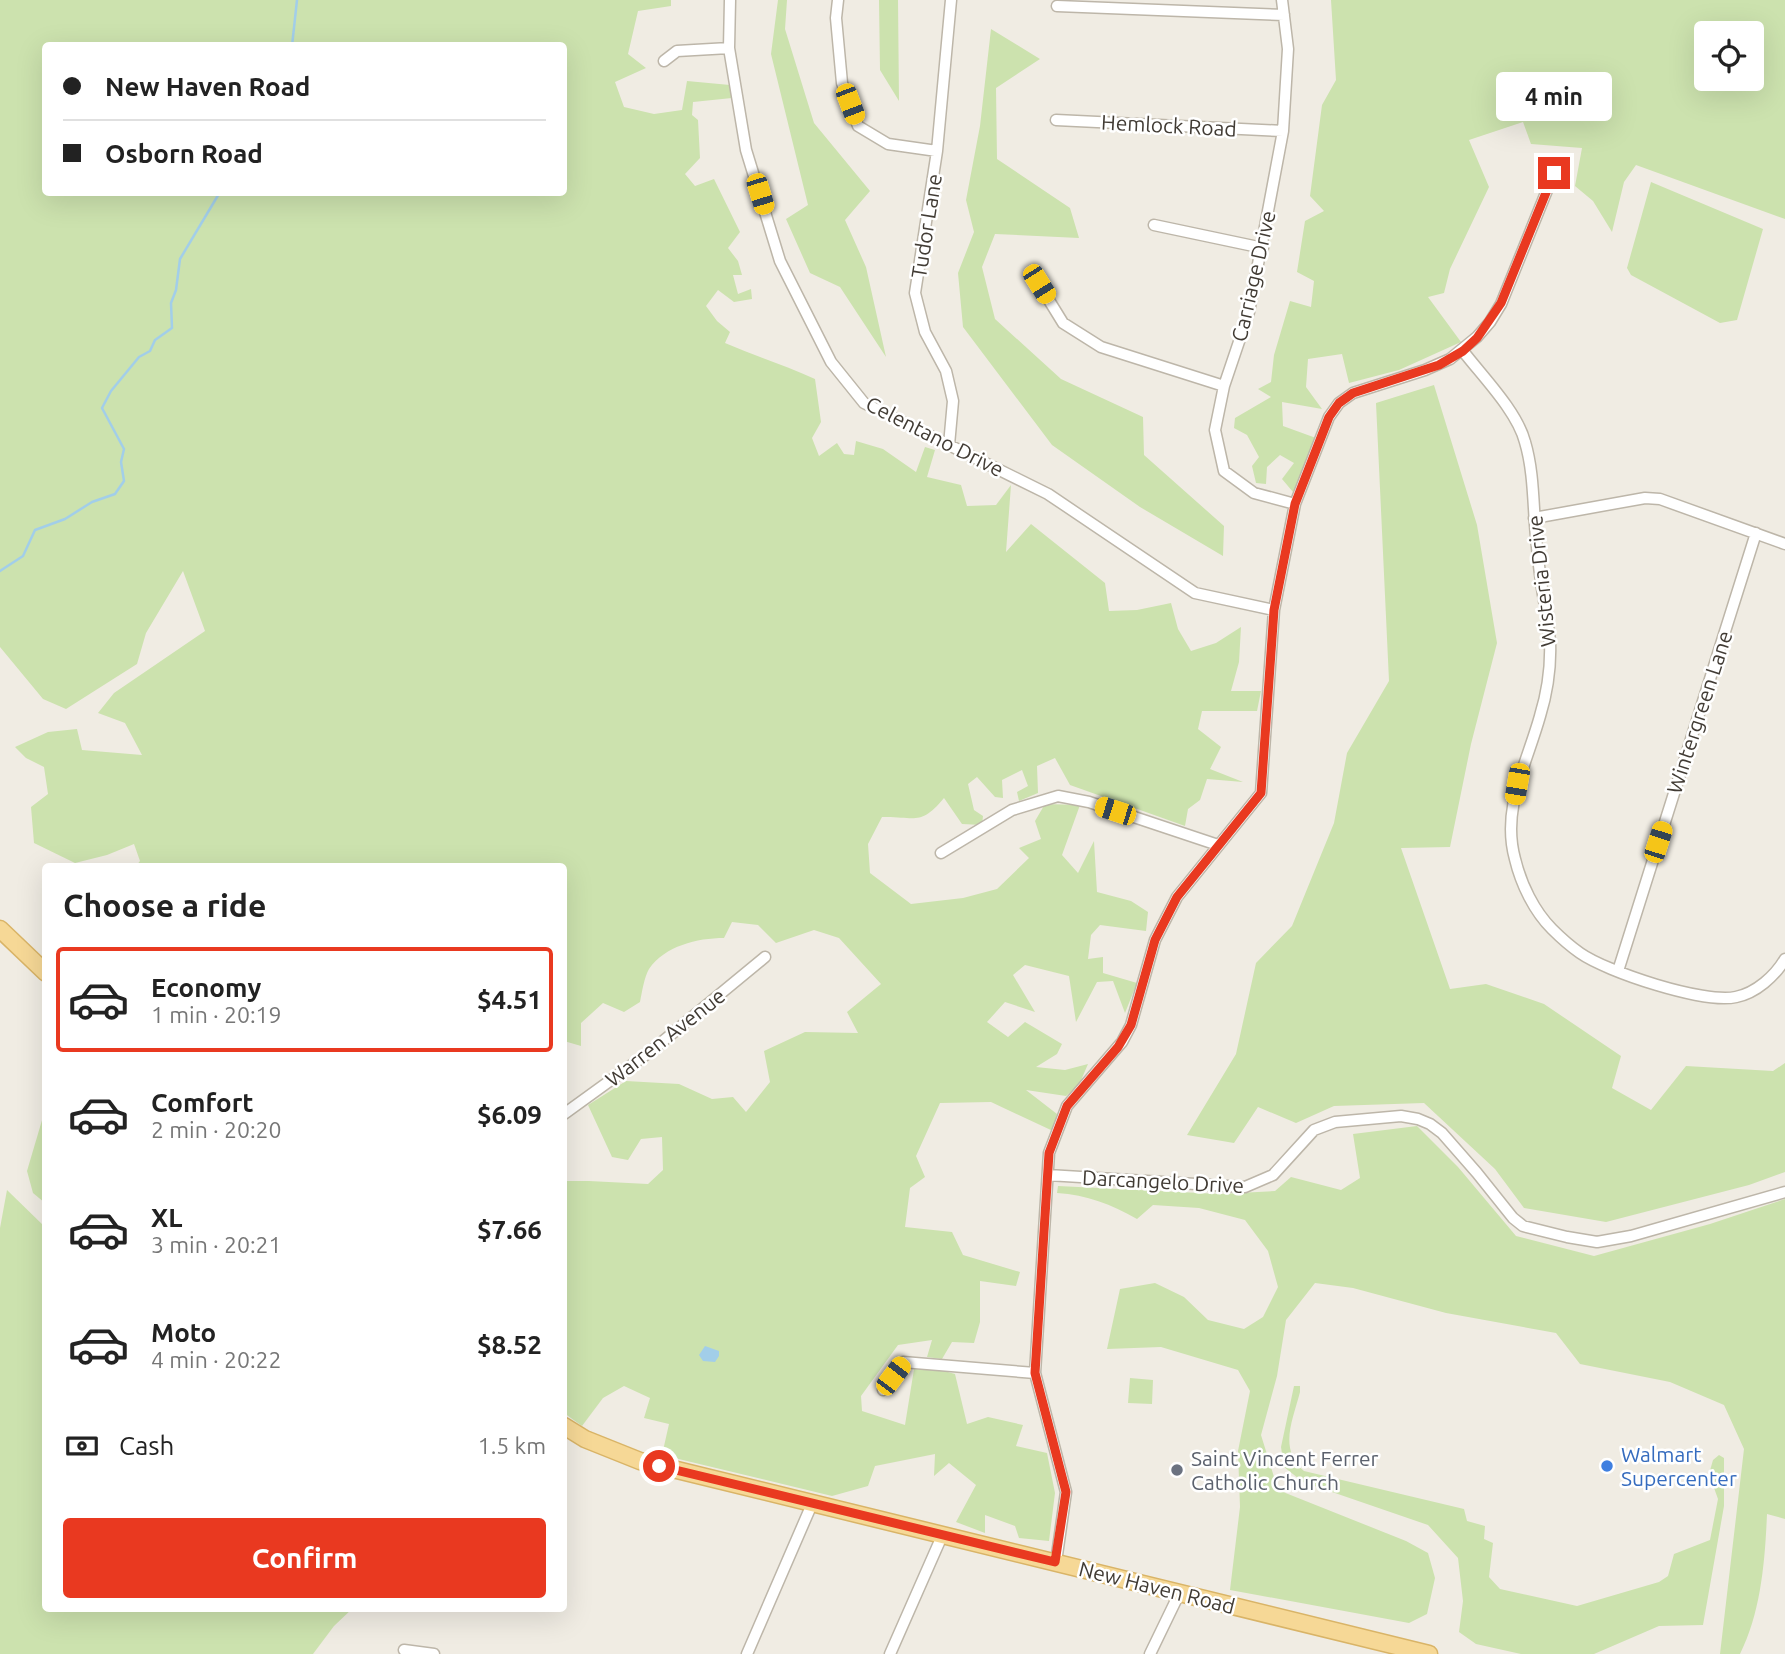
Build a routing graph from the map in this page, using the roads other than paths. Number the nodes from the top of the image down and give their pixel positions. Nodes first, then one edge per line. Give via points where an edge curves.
1 (730, 0) edge
2 (838, 0) edge
3 (951, 0) edge
4 (1282, 0) edge
5 (1057, 6) dead end
6 (1284, 15) junction
7 (729, 48) junction
8 (664, 61) dead end
9 (1056, 120) dead end
10 (1283, 131) junction
11 (937, 151) junction
12 (1554, 173) dead end
13 (1154, 225) dead end
14 (1263, 248) junction
15 (1039, 284) dead end
16 (1463, 351) junction
17 (1224, 386) junction
18 (949, 445) junction
19 (1295, 504) junction
20 (1534, 518) junction
21 (1756, 533) junction
22 (1785, 544) edge
23 (1274, 610) junction
24 (1218, 845) junction
25 (941, 853) dead end
26 (0, 929) edge
27 (765, 957) dead end
28 (1783, 966) edge
29 (42, 969) edge
30 (1618, 971) junction
31 (567, 1112) edge
32 (1048, 1175) junction
33 (1785, 1192) edge
34 (1035, 1373) junction
35 (883, 1390) dead end
36 (567, 1428) edge
37 (812, 1504) junction
38 (942, 1536) junction
39 (1055, 1562) junction
40 (1179, 1594) junction
41 (404, 1650) dead end
42 (434, 1654) edge
43 (747, 1654) edge
44 (890, 1654) edge
45 (1150, 1654) edge
46 (1429, 1654) edge

1 - 7 street, Celentano Drive
2 - 11 street via 842,83 858,125 888,144
3 - 11 street, Tudor Lane
4 - 6 street, Carriage Drive
5 - 6 street
6 - 10 street, Carriage Drive via 1288,49
7 - 8 street via 677,51
7 - 18 street, Celentano Drive via 746,150 780,261 831,362 864,403
9 - 10 street, Hemlock Road
10 - 14 street, Carriage Drive
11 - 18 street, Tudor Lane via 915,293 925,332 946,371 953,401
12 - 16 street via 1501,303
13 - 14 street
14 - 17 street, Carriage Drive via 1249,312
15 - 17 street via 1063,323 1101,347
16 - 19 street via 1439,365 1353,393 1339,403 1329,417
16 - 20 street, Wisteria Drive via 1515,419 1525,442
17 - 19 street, Carriage Drive via 1215,430 1223,471 1254,493
18 - 23 street, Celentano Drive via 1048,494 1195,593
19 - 23 street
20 - 21 street via 1660,499
20 - 30 street, Wisteria Drive via 1550,642 1540,715 1513,803 1514,858 1532,903 1551,928 1581,954
21 - 22 street
21 - 30 street, Wintergreen Lane
23 - 24 street via 1261,793
24 - 25 street via 1058,796 1012,810
24 - 32 street via 1177,897 1157,936 1122,1042 1067,1106 1049,1153
26 - 29 main road
27 - 31 street, Warren Avenue via 652,1051
28 - 30 street, Wisteria Drive via 1739,997 1719,999
32 - 33 street, Darcangelo Drive via 1245,1187 1278,1171 1314,1129 1335,1122 1401,1116 1418,1119 1442,1133 1523,1226 1567,1237 1597,1242 1631,1236
32 - 34 street
34 - 35 street via 903,1362
34 - 39 street via 1066,1492
36 - 37 main road, New Haven Road via 640,1461
37 - 38 main road, New Haven Road
37 - 43 street
38 - 39 main road, New Haven Road
38 - 44 street
39 - 40 main road, New Haven Road
40 - 45 street
40 - 46 main road, New Haven Road
41 - 42 street

